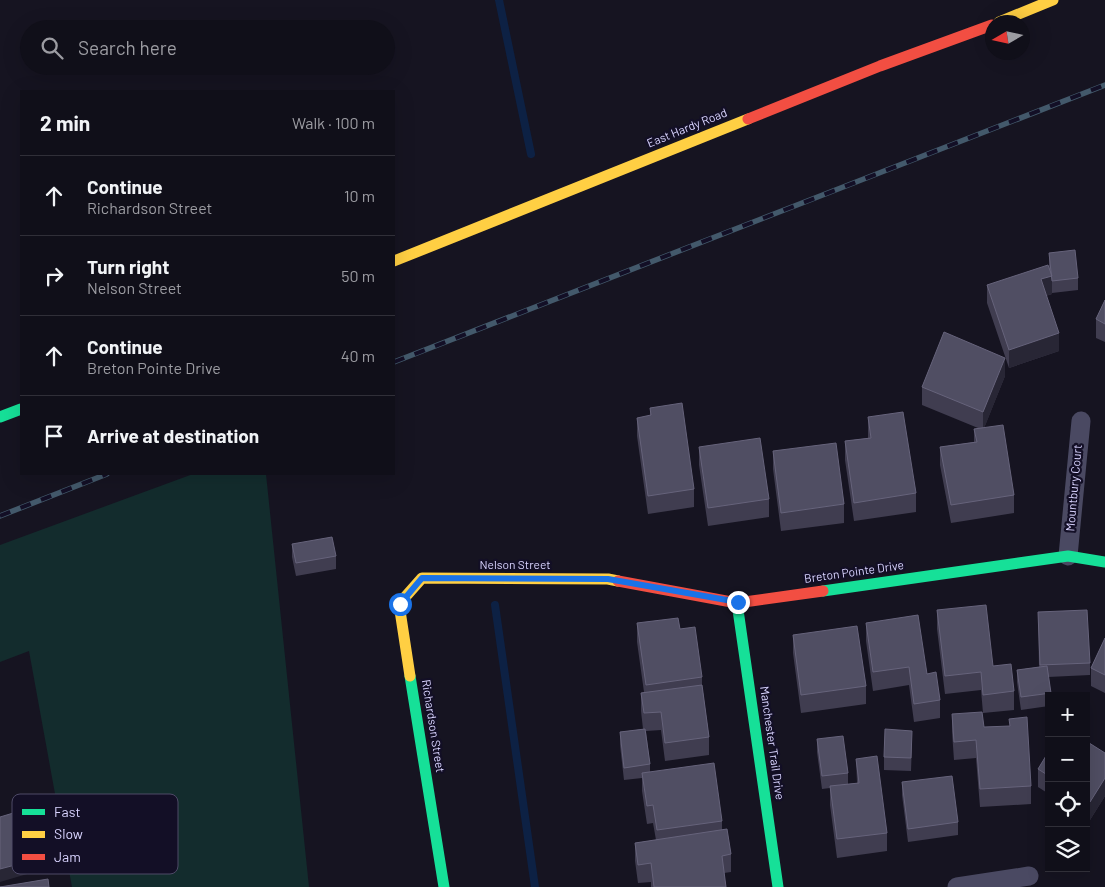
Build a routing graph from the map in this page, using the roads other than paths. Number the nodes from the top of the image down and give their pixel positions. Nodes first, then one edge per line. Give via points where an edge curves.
1 (1054, 0) edge
2 (1016, 15) edge
3 (985, 28) edge
4 (395, 261) edge
5 (20, 409) edge
6 (0, 417) edge
7 (1081, 421) dead end
8 (1068, 556) junction
9 (1105, 562) edge
10 (422, 578) joint
11 (608, 579) joint
12 (738, 602) junction
13 (1029, 876) dead end
14 (444, 887) edge
15 (778, 887) edge
16 (957, 887) edge

1 - 2 street
3 - 4 street, East Hardy Road via 870,70
5 - 6 street
7 - 8 street, Mountbury Court
8 - 9 street, Breton Pointe Drive
8 - 12 street, Breton Pointe Drive
10 - 11 street, Nelson Street
10 - 14 street, Richardson Street via 400,604
11 - 12 street, Breton Pointe Drive
12 - 15 street, Manchester Trail Drive
13 - 16 street

